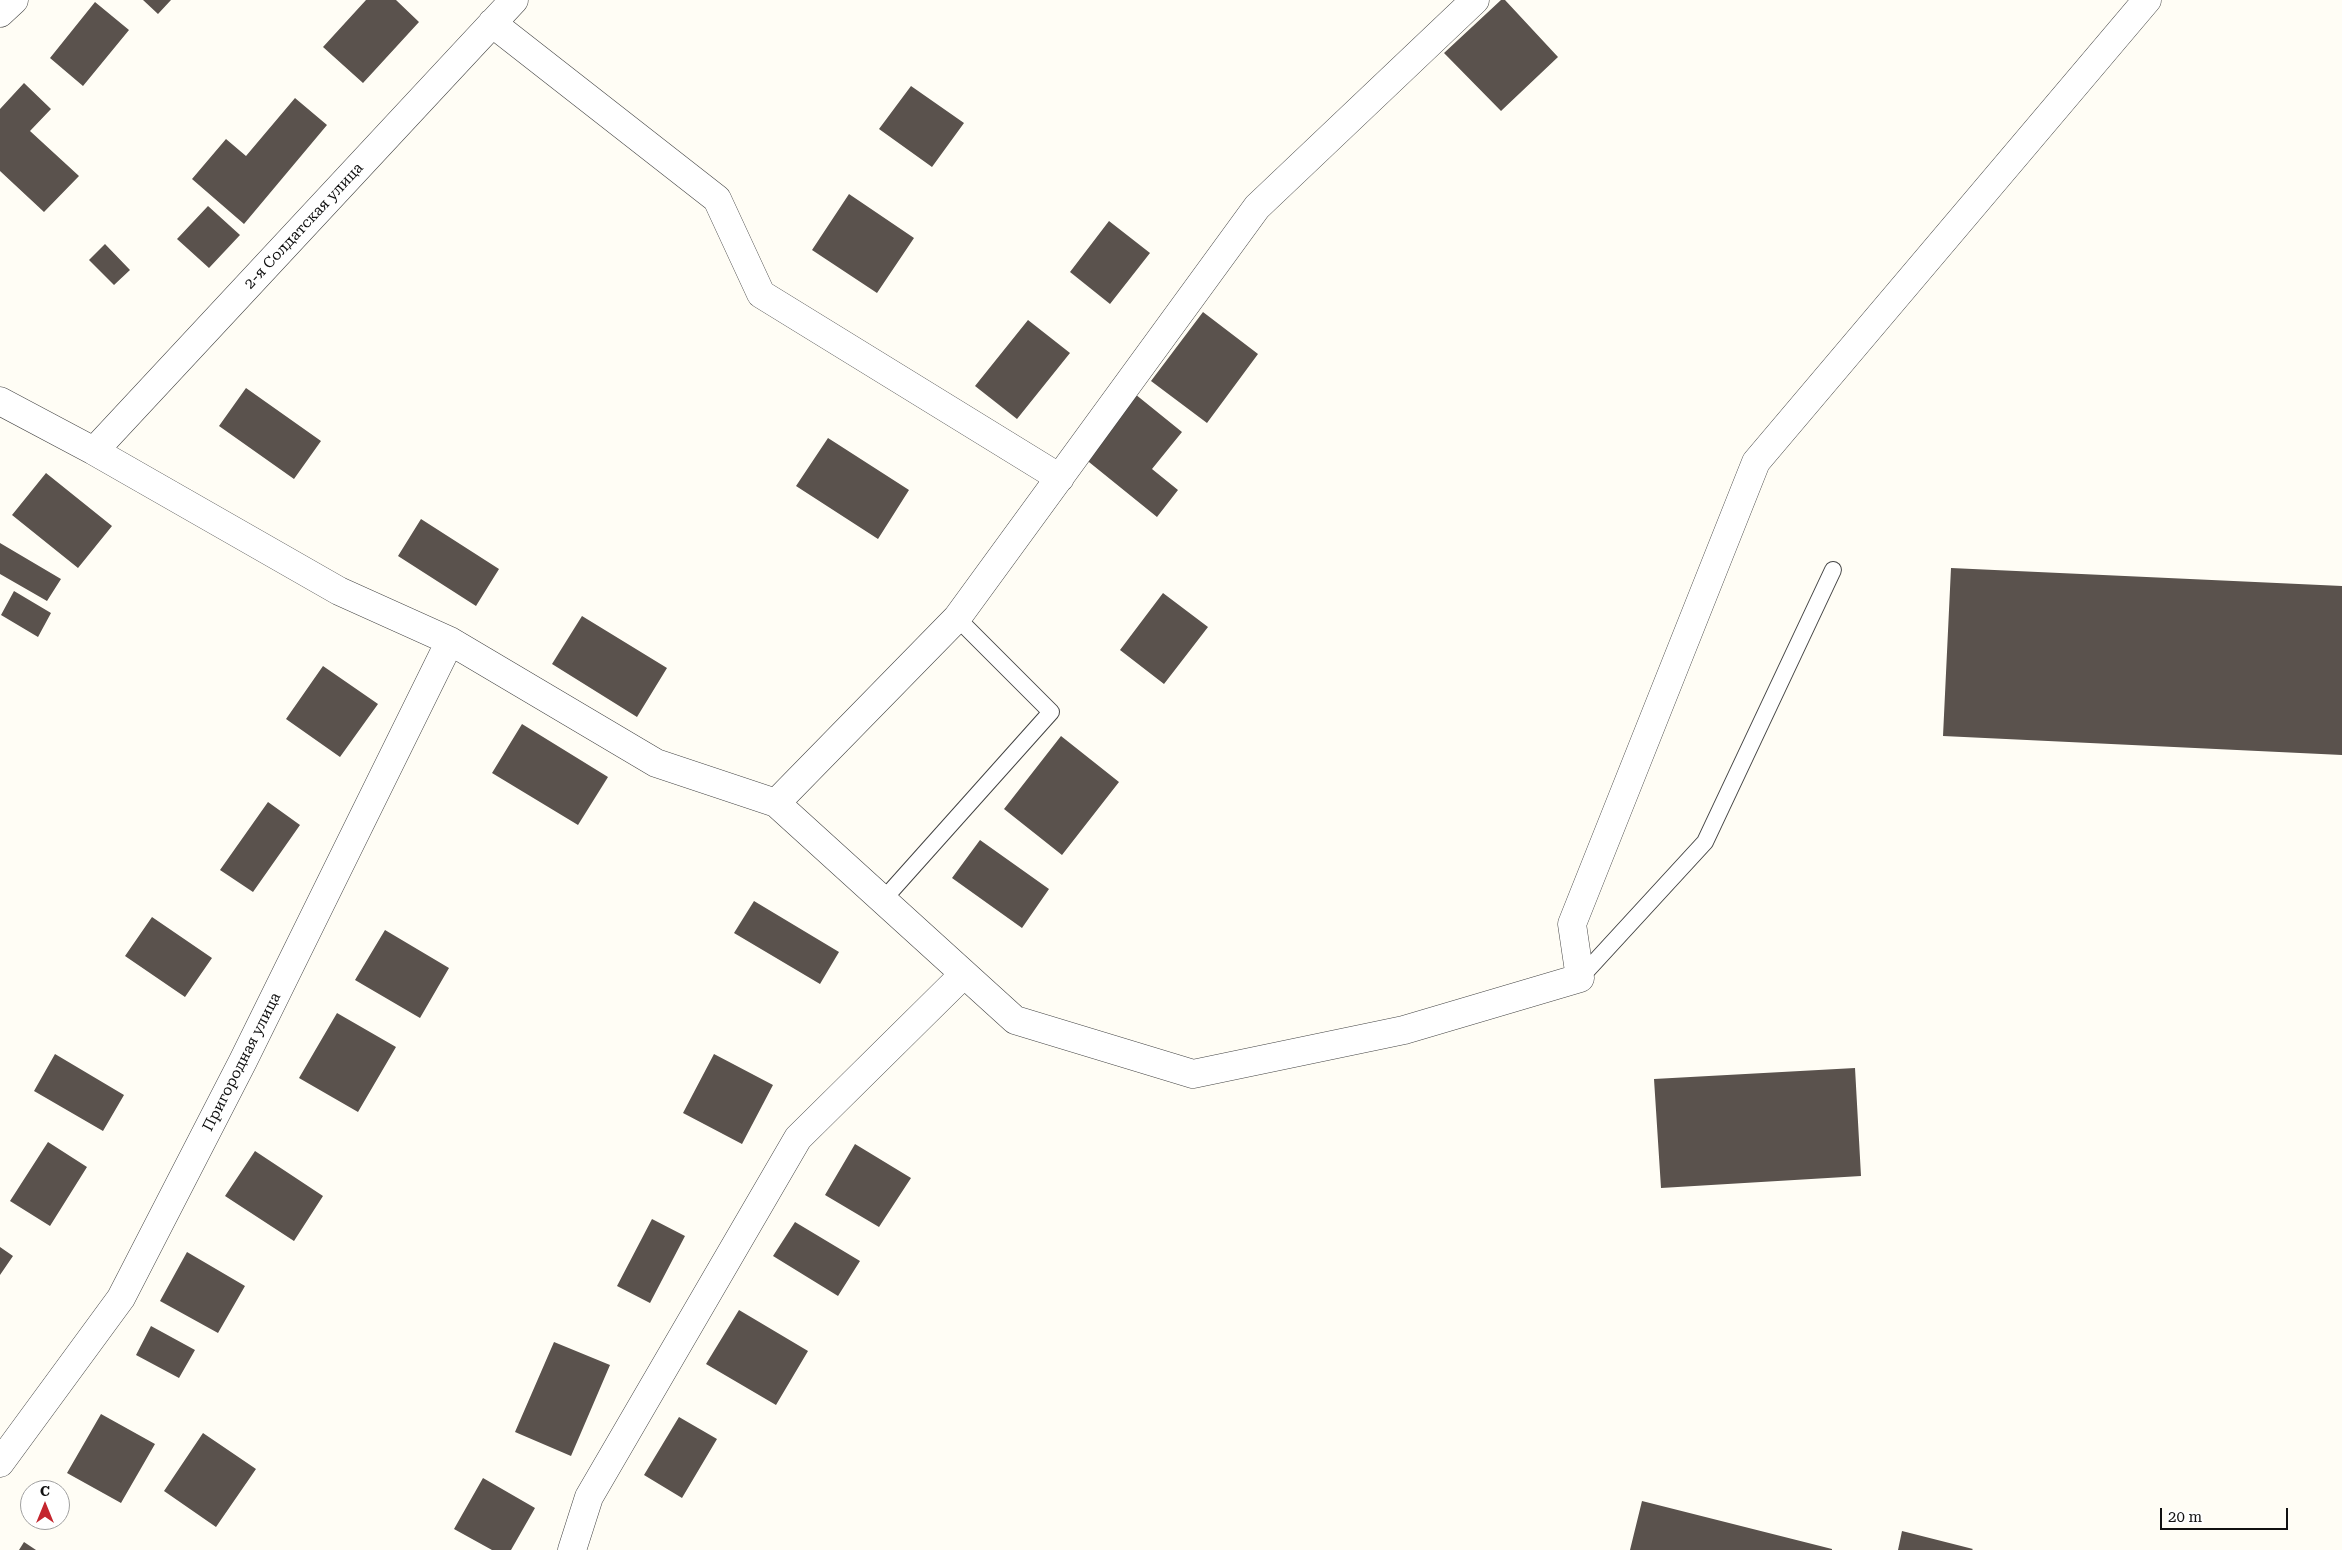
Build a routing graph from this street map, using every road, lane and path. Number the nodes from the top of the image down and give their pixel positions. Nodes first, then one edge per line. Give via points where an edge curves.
1 (14, 0) edge
2 (514, 0) edge
3 (1476, 0) edge
4 (2147, 0) edge
5 (0, 13) edge
6 (492, 23) junction
7 (0, 401) edge
8 (94, 451) junction
9 (1060, 478) junction
10 (1833, 570) dead end
11 (957, 618) junction
12 (450, 641) junction
13 (776, 803) junction
14 (884, 900) junction
15 (964, 974) junction
16 (1580, 978) junction
17 (0, 1463) edge
18 (572, 1550) edge

1 - 5 street
2 - 6 street, 2-я Солдатская улица
3 - 9 street via 1257,207
4 - 16 street via 1756,462 1572,924
6 - 8 street, 2-я Солдатская улица
6 - 9 street via 717,199 761,294
7 - 8 street
8 - 12 street via 339,591
9 - 11 street
10 - 16 lane via 1705,842
11 - 13 street
11 - 14 lane via 1051,712
12 - 13 street via 656,763
12 - 17 street, Пригородная улица via 248,1052 121,1298
13 - 14 street
14 - 15 street
15 - 16 street via 1015,1020 1193,1074 1404,1030
15 - 18 street via 798,1138 589,1497

